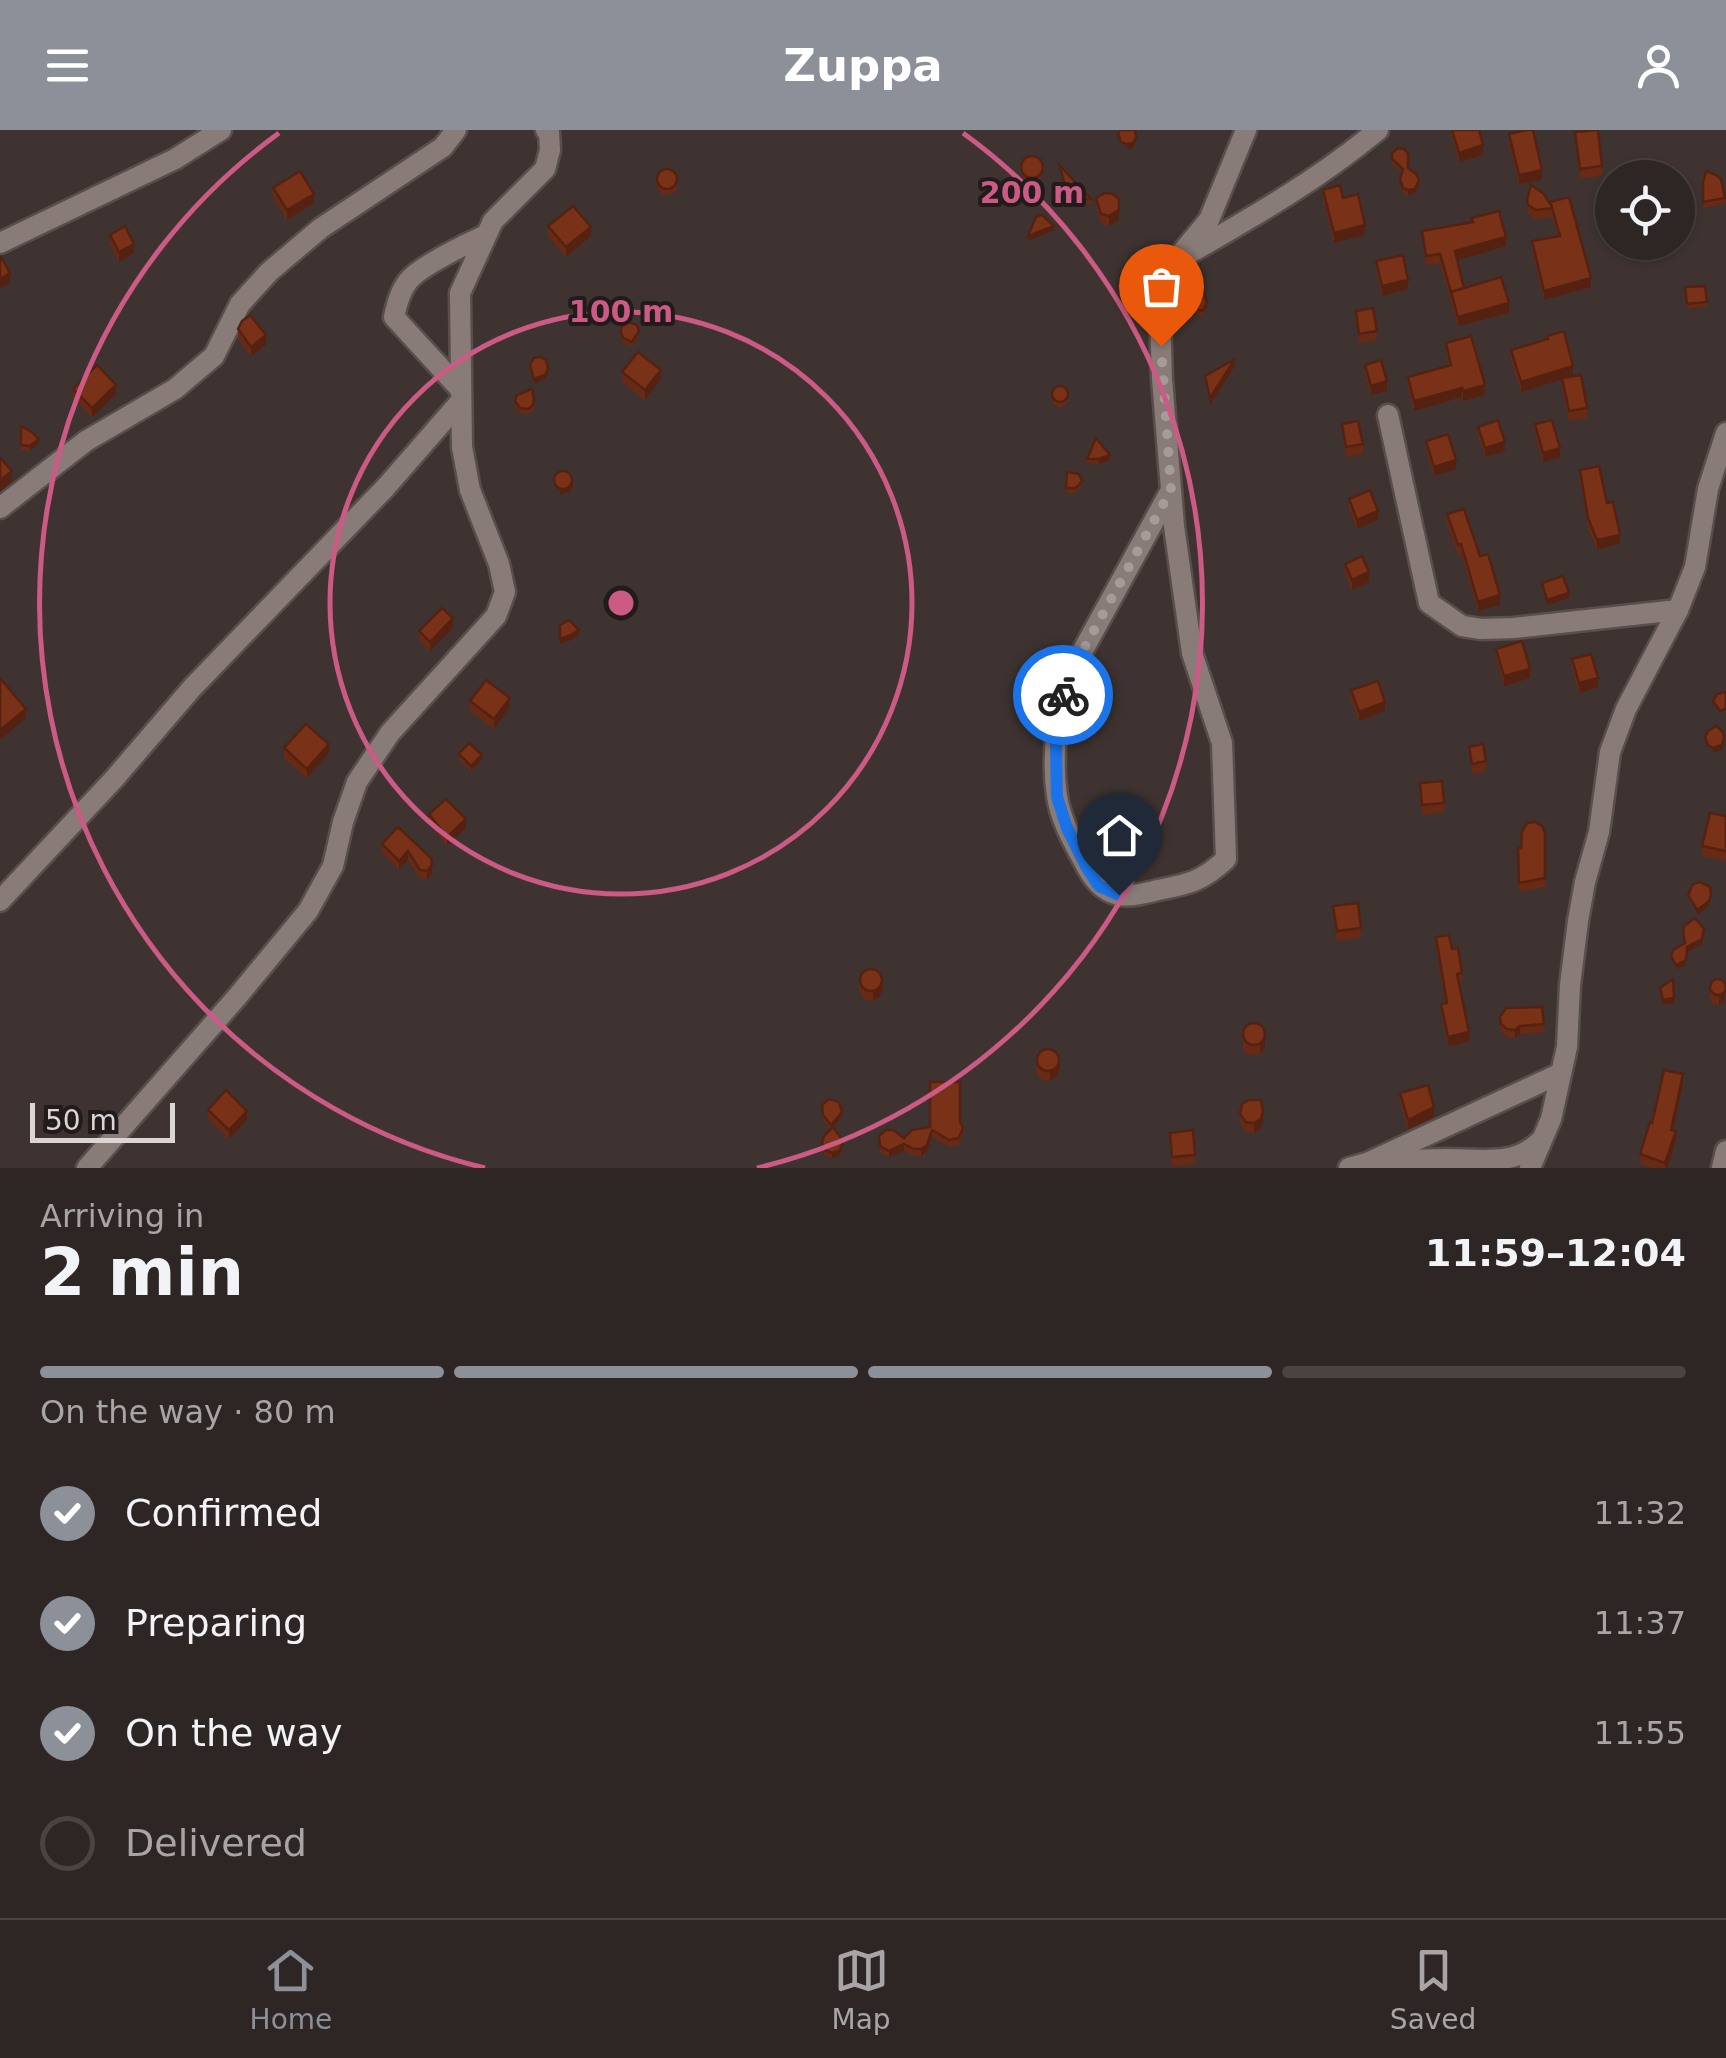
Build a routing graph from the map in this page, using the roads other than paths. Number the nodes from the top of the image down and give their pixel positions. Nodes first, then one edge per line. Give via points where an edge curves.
1 (221, 130) edge
2 (456, 130) edge
3 (546, 130) edge
4 (1246, 130) edge
5 (1378, 130) edge
6 (484, 236) junction
7 (0, 244) edge
8 (1175, 262) junction
9 (460, 396) junction
10 (1388, 415) dead end
11 (1726, 433) edge
12 (1171, 490) junction
13 (0, 508) edge
14 (1678, 610) junction
15 (0, 901) edge
16 (1561, 1072) junction
17 (1543, 1138) junction
18 (1726, 1151) edge
19 (1358, 1166) edge
20 (87, 1168) edge
21 (1530, 1168) edge
22 (1722, 1168) edge

1 - 7 street
2 - 13 street via 443,147 321,228 269,272 240,304 214,356 176,389 86,441
3 - 6 street via 545,169
4 - 8 street via 1209,220
5 - 8 street via 1287,198
6 - 9 street via 460,292
6 - 9 street via 410,278 394,317
8 - 12 street via 1158,280
9 - 15 street via 386,487
9 - 20 street via 470,490 500,564 504,592 496,616 390,733 357,782 333,866 308,912
10 - 14 street via 1429,603 1453,620 1514,628
11 - 14 street via 1708,489 1695,568
12 - 12 street via 1192,652 1222,742 1226,859 1208,876 1182,886 1119,895 1099,886 1087,868 1057,797 1061,701
14 - 16 street via 1610,752 1600,832 1578,921
16 - 17 street
16 - 19 street
17 - 19 street via 1508,1160
17 - 21 street
18 - 22 street

